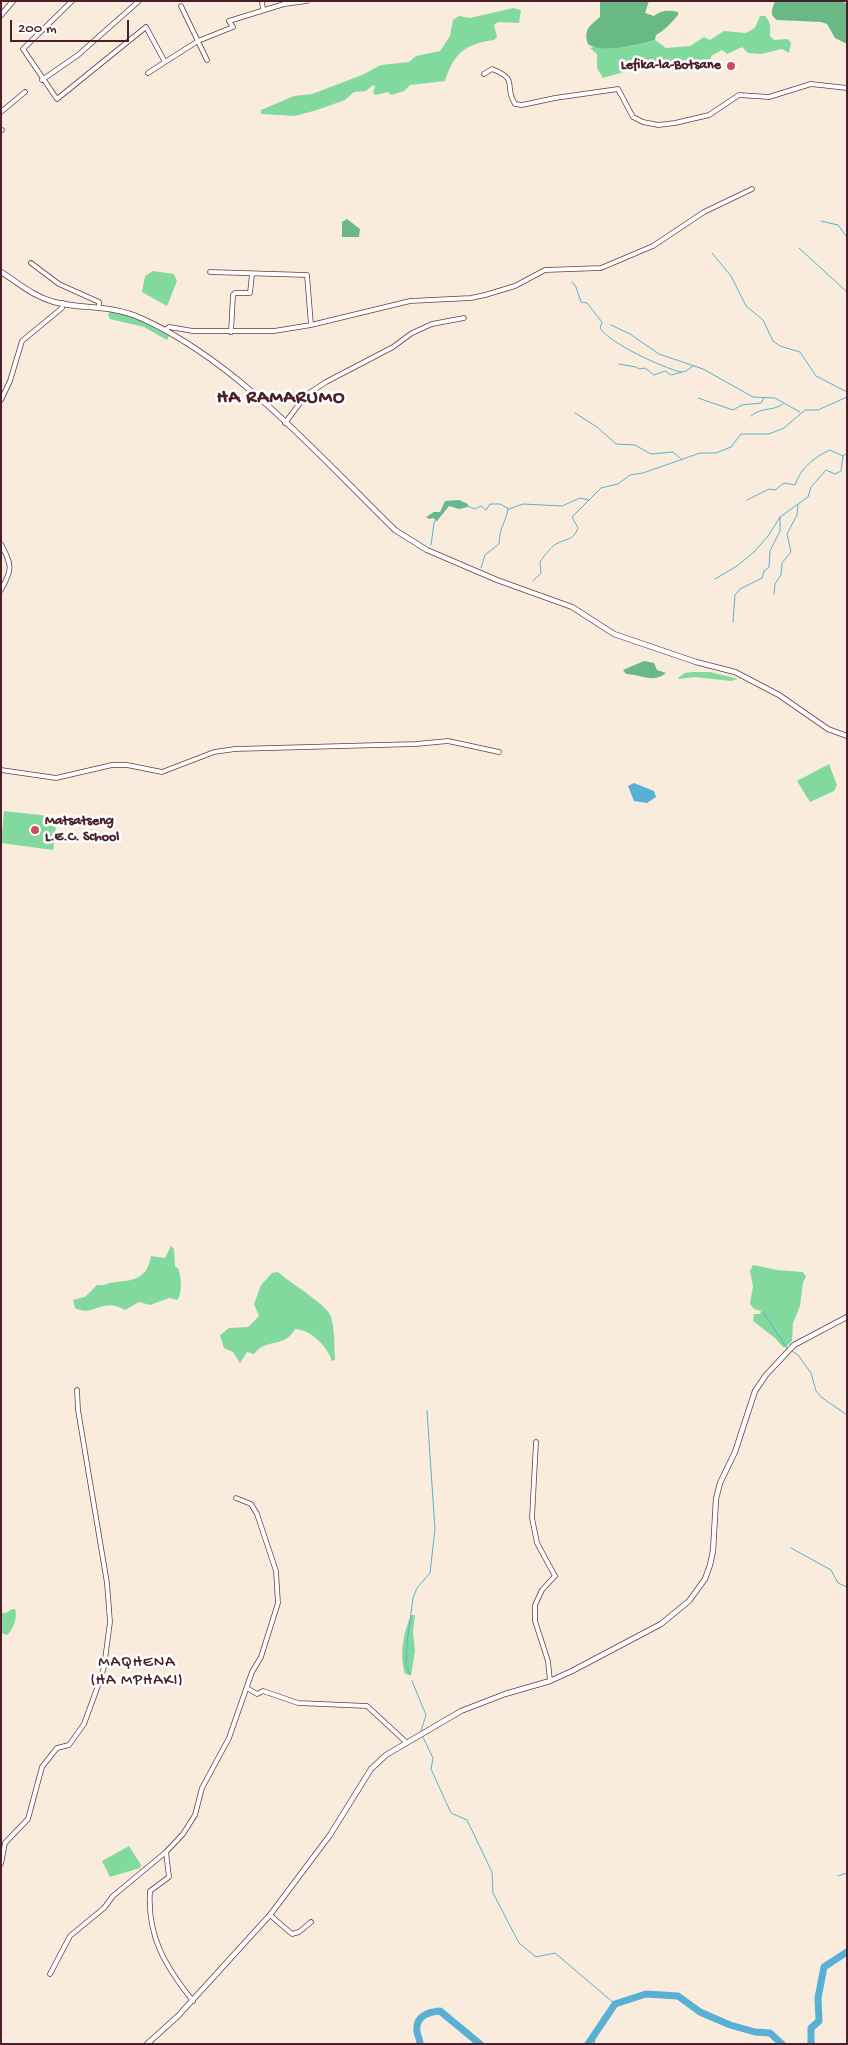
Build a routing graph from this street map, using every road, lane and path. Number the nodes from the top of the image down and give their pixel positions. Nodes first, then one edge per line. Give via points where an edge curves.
1 (12, 1) edge
2 (72, 1) edge
3 (139, 1) edge
4 (262, 1) edge
5 (307, 1) edge
6 (301, 2) edge
7 (181, 6) dead end
8 (263, 10) junction
9 (1, 15) edge
10 (198, 41) junction
11 (207, 60) dead end
12 (165, 62) junction
13 (148, 73) dead end
14 (484, 74) dead end
15 (42, 80) junction
16 (847, 88) edge
17 (25, 92) dead end
18 (1, 112) edge
19 (752, 189) dead end
20 (31, 263) dead end
21 (1, 272) edge
22 (210, 272) dead end
23 (252, 274) junction
24 (64, 303) junction
25 (99, 306) junction
26 (464, 318) dead end
27 (311, 325) junction
28 (165, 330) junction
29 (231, 332) junction
30 (1, 400) edge
31 (285, 424) junction
32 (1, 544) edge
33 (1, 590) edge
34 (847, 736) edge
35 (499, 752) dead end
36 (1, 770) edge
37 (847, 1317) edge
38 (77, 1390) dead end
39 (536, 1442) dead end
40 (236, 1498) dead end
41 (550, 1681) junction
42 (247, 1688) junction
43 (406, 1742) junction
44 (166, 1852) junction
45 (1, 1864) edge
46 (270, 1915) junction
47 (311, 1922) dead end
48 (50, 1974) dead end
49 (192, 2001) junction
50 (147, 2044) edge

1 - 9 street
2 - 15 street via 23,49
3 - 15 street via 78,55
4 - 8 street
5 - 6 street
6 - 8 street
7 - 10 street
8 - 10 street via 229,21 233,27
10 - 11 street
10 - 12 street
12 - 13 street
12 - 15 street via 146,27 57,99
14 - 16 street via 492,69 504,73 509,78 515,104 522,105 618,90 633,117 658,125 709,115 739,95 769,97 811,84
17 - 18 street
19 - 27 street via 704,212 653,246 601,268 545,270 515,286 485,295 410,301
20 - 25 street via 58,284 100,302
21 - 24 street via 22,288 53,302
22 - 23 street
23 - 27 street via 307,275
23 - 29 street via 250,294 233,295
24 - 25 street
24 - 30 street via 22,341 15,369
25 - 28 street via 120,309
26 - 31 street via 432,324 412,333 393,348 326,382 306,395
27 - 29 street via 274,331
28 - 29 street via 169,327
28 - 31 street via 231,374
31 - 34 street via 410,541 498,580 572,607 614,634 735,672 779,695 828,729
32 - 33 street via 11,566
35 - 36 street via 438,741 270,746 214,752 162,772 112,765 56,778
37 - 41 street via 794,1345 755,1391 735,1452 720,1483 710,1566 690,1601 641,1636
38 - 45 street via 107,1584 110,1622 104,1667 84,1724 70,1745 57,1748 42,1768 28,1819 5,1843
39 - 41 street via 532,1518 537,1543 554,1576 537,1599 535,1622 548,1661
40 - 42 street via 251,1504 257,1514 279,1584 274,1619 262,1657
41 - 43 street via 461,1711
42 - 43 street via 257,1694 263,1691 298,1703 367,1706
42 - 44 street via 229,1738 202,1788 195,1815
43 - 46 street via 372,1769 330,1835
44 - 48 street via 70,1936
44 - 49 street via 169,1877 150,1891 151,1932 170,1969
46 - 47 street via 292,1934
46 - 49 street
49 - 50 street

